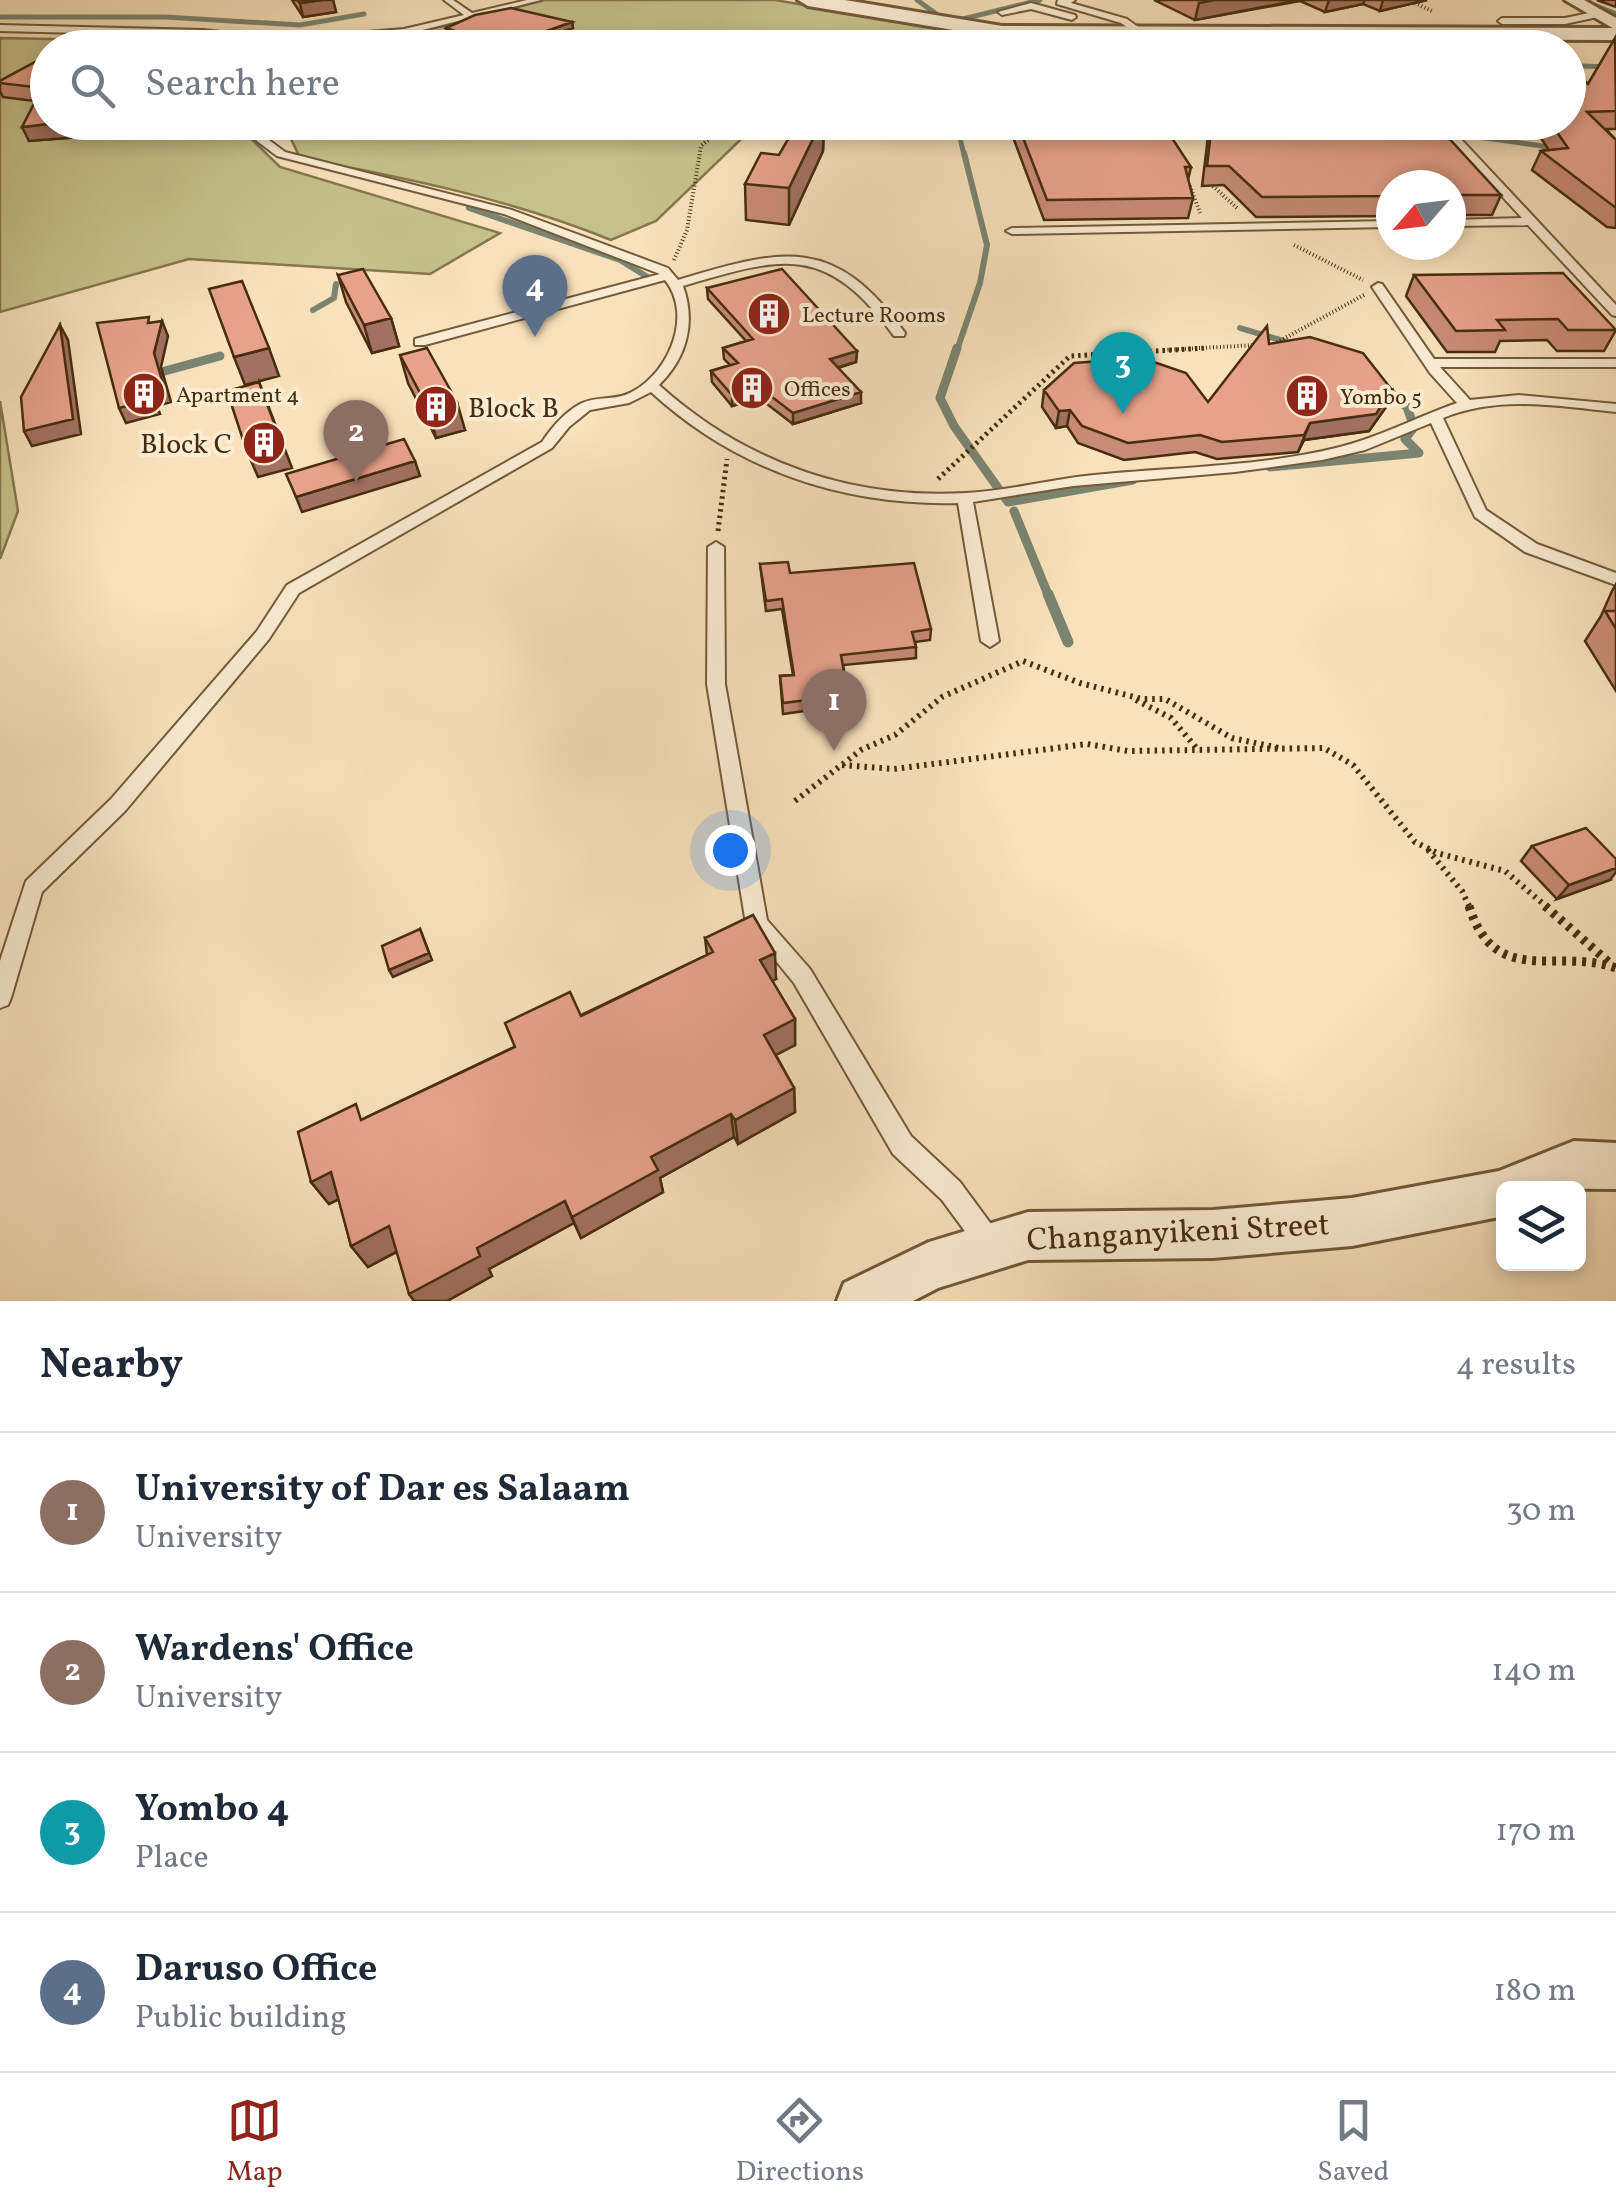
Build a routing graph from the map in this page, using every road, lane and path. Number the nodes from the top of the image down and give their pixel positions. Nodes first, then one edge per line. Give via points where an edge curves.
1 (448, 0) edge
2 (537, 0) edge
3 (808, 0) edge
4 (1071, 0) edge
5 (1573, 0) edge
6 (1002, 12) dead end
7 (1101, 13) junction
8 (468, 14) junction
9 (1599, 14) junction
10 (1502, 21) dead end
11 (1616, 25) edge
12 (0, 28) edge
13 (81, 30) edge
14 (411, 30) edge
15 (990, 30) edge
16 (1143, 30) edge
17 (1616, 34) edge
18 (1586, 35) edge
19 (261, 140) edge
20 (708, 140) edge
21 (1456, 140) edge
22 (1534, 221) junction
23 (1466, 222) edge
24 (1376, 224) edge
25 (1256, 226) junction
26 (1012, 230) dead end
27 (673, 279) junction
28 (1378, 287) junction
29 (1616, 312) edge
30 (900, 333) dead end
31 (420, 342) dead end
32 (1430, 363) junction
33 (1616, 363) edge
34 (650, 384) junction
35 (1466, 404) junction
36 (1616, 408) edge
37 (1436, 420) junction
38 (729, 444) junction
39 (965, 498) junction
40 (916, 499) junction
41 (716, 548) joint
42 (1616, 579) edge
43 (990, 641) dead end
44 (1130, 696) junction
45 (1285, 750) junction
46 (1200, 752) junction
47 (842, 765) junction
48 (795, 801) dead end
49 (1428, 850) junction
50 (1614, 966) edge
51 (0, 998) edge
52 (1616, 1166) edge
53 (1532, 1181) edge
54 (1496, 1194) edge
55 (991, 1244) junction
56 (862, 1301) edge

1 - 8 lane
2 - 8 lane
3 - 15 street
4 - 7 lane via 1060,2
5 - 9 street
6 - 7 lane via 1030,6 1084,20
7 - 16 lane
8 - 14 lane
9 - 10 lane
9 - 11 street
12 - 13 lane
17 - 18 street
19 - 27 lane via 280,154 508,212
20 - 27 path via 701,146
21 - 22 lane
22 - 23 lane
22 - 29 lane
24 - 25 lane
25 - 26 lane
25 - 28 path
27 - 30 lane via 756,260 836,269 868,289
27 - 31 lane
27 - 34 lane via 685,332
28 - 32 lane
28 - 40 path via 1278,344 1070,356
32 - 33 lane
32 - 35 lane
34 - 38 lane via 676,411
34 - 51 lane via 630,398 590,403 547,445 292,590 263,635 118,805 33,887
35 - 36 lane
35 - 37 lane
37 - 39 lane via 1322,456 1040,484
37 - 42 lane via 1480,513 1531,548
38 - 40 lane via 858,496
38 - 41 path
39 - 40 lane
39 - 43 lane
41 - 55 lane via 716,684 757,924 802,976 902,1145 951,1191
44 - 45 path via 1166,700 1232,738
44 - 46 path via 1171,718
44 - 47 path via 1034,662 1012,664 942,697
45 - 46 path
45 - 49 path via 1305,745 1340,753 1400,828
46 - 47 path via 1087,744 894,769
47 - 48 path
49 - 50 path via 1505,870
49 - 50 path via 1441,875 1462,891 1475,928 1504,955
52 - 53 street via 1574,1164
54 - 55 street, Changanyikeni Street via 1352,1222 1213,1234 1028,1236
55 - 56 street, Changanyikeni Street

